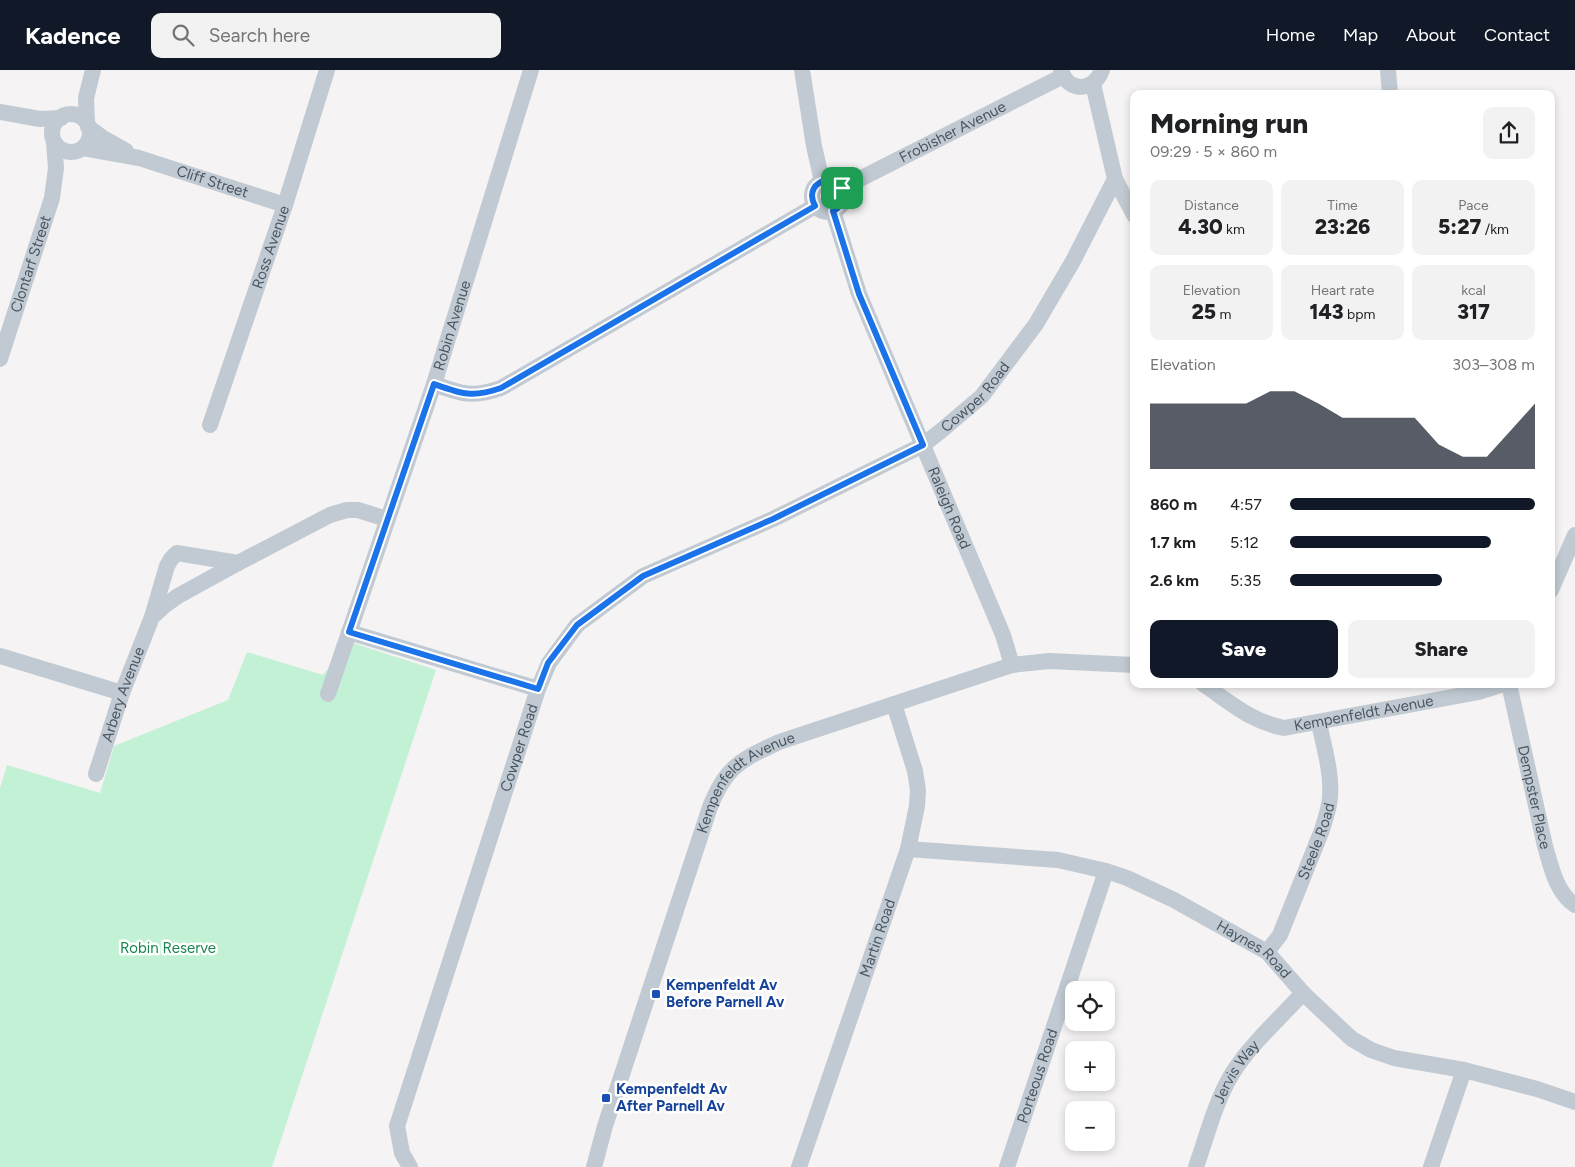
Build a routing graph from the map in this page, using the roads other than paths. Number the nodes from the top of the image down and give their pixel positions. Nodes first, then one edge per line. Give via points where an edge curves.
1 (92, 70) edge
2 (327, 70) edge
3 (530, 70) edge
4 (802, 70) edge
5 (1388, 70) edge
6 (1062, 73) edge
7 (1098, 77) edge
8 (1390, 90) edge
9 (1, 112) edge
10 (63, 117) junction
11 (88, 125) junction
12 (54, 140) junction
13 (81, 149) junction
14 (139, 158) junction
15 (1115, 179) junction
16 (822, 181) junction
17 (842, 188) junction
18 (52, 198) junction
19 (285, 205) junction
20 (815, 206) junction
21 (1130, 207) edge
22 (833, 211) junction
23 (0, 359) edge
24 (434, 384) junction
25 (210, 424) dead end
26 (923, 445) junction
27 (388, 519) junction
28 (1575, 535) edge
29 (238, 563) junction
30 (1555, 581) edge
31 (152, 617) junction
32 (349, 632) junction
33 (0, 656) edge
34 (1130, 664) edge
35 (1012, 665) junction
36 (1208, 688) edge
37 (1492, 688) edge
38 (1510, 688) edge
39 (538, 689) junction
40 (122, 693) junction
41 (328, 694) dead end
42 (894, 704) junction
43 (1319, 722) junction
44 (96, 774) dead end
45 (908, 849) junction
46 (1106, 871) junction
47 (1575, 905) edge
48 (1267, 952) junction
49 (1303, 993) junction
50 (1464, 1070) junction
51 (1575, 1102) edge
52 (410, 1167) edge
53 (594, 1167) edge
54 (799, 1167) edge
55 (1008, 1167) edge
56 (1196, 1167) edge
57 (1430, 1167) edge

1 - 10 street
1 - 11 street via 86,98
2 - 19 street, Ross Avenue
3 - 24 street, Robin Avenue
4 - 16 street
5 - 8 street
6 - 7 street via 1072,85 1079,87 1087,86
6 - 17 street, Frobisher Avenue
7 - 15 street
9 - 10 street via 40,120
9 - 12 street
10 - 11 street via 77,116
10 - 12 street via 54,126
11 - 13 street via 88,140
11 - 14 street, Cliff Street via 103,138
12 - 13 street via 65,151
12 - 18 street, Clontarf Street via 56,168
13 - 14 street, Cliff Street
13 - 18 street, Clontarf Street via 65,171
14 - 19 street, Cliff Street
15 - 21 street
15 - 26 street, Cowper Road via 1036,324 982,396
16 - 17 street via 833,181
16 - 20 street via 812,192
17 - 22 street via 843,202
18 - 23 street, Clontarf Street
19 - 25 street, Ross Avenue
20 - 22 street via 823,212
20 - 24 street via 501,388 477,395
22 - 26 street, Raleigh Road via 859,294
24 - 27 street, Robin Avenue
26 - 35 street, Raleigh Road via 1003,635
26 - 39 street, Cowper Road via 773,519 643,576 577,625 548,663
27 - 29 street, Arbery Avenue via 358,510 346,510 330,515
27 - 32 street, Robin Avenue
28 - 30 street
29 - 31 street, Arbery Avenue via 178,596
29 - 31 street, Arbery Avenue via 177,553 167,566
31 - 40 street, Arbery Avenue
32 - 39 street
32 - 41 street, Robin Avenue
33 - 40 street
34 - 35 street, Kempenfeldt Avenue via 1049,660
35 - 42 street, Kempenfeldt Avenue
36 - 43 street, Kempenfeldt Avenue via 1244,714 1271,725 1284,728
37 - 43 street, Kempenfeldt Avenue
38 - 47 street, Dempster Place via 1545,846 1563,894
39 - 52 street, Cowper Road via 397,1126 402,1153
40 - 44 street, Arbery Avenue
42 - 45 street, Martin Road via 918,790
42 - 53 street, Kempenfeldt Avenue via 778,742 745,758 717,787
43 - 48 street, Steele Road via 1329,778 1327,813 1280,935
45 - 46 street, Haynes Road via 1058,860
45 - 54 street, Martin Road
46 - 48 street, Haynes Road via 1167,896
46 - 55 street, Porteous Road
48 - 49 street, Haynes Road
49 - 50 street, Haynes Road via 1352,1039 1371,1050 1394,1058
49 - 56 street, Jervis Way via 1233,1072
50 - 51 street, Haynes Road
50 - 57 street

